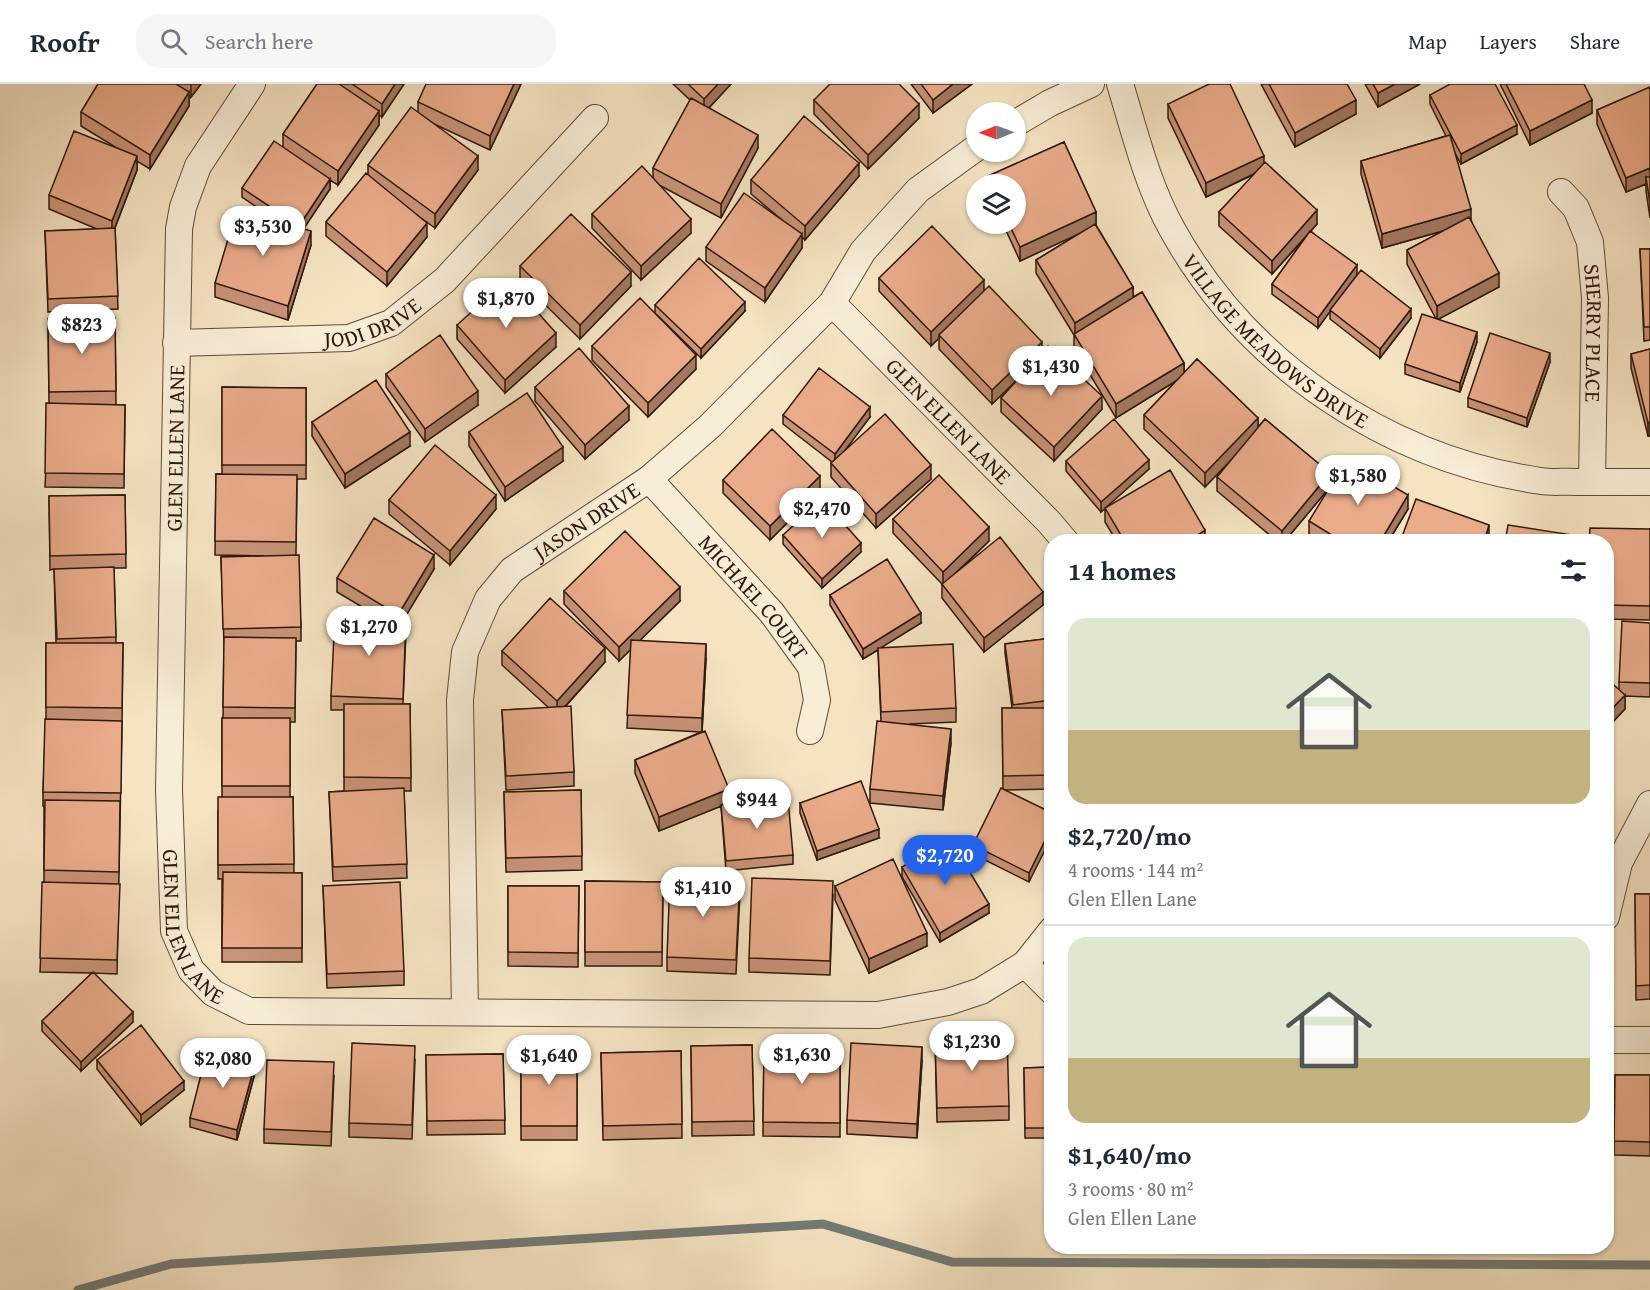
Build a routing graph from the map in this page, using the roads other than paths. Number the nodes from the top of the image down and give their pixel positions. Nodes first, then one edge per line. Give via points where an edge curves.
1 (252, 84) edge
2 (1091, 84) edge
3 (1120, 84) edge
4 (1026, 117) edge
5 (595, 118) dead end
6 (966, 155) edge
7 (1561, 192) dead end
8 (832, 303) junction
9 (177, 343) junction
10 (649, 479) junction
11 (1592, 482) junction
12 (1650, 482) edge
13 (1059, 534) edge
14 (810, 731) dead end
15 (1650, 804) edge
16 (1614, 884) edge
17 (1044, 940) edge
18 (1025, 964) junction
19 (1044, 983) edge
20 (465, 1011) junction
21 (1614, 1040) edge
22 (1650, 1040) edge

1 - 9 street, GLEN ELLEN LANE via 198,166 183,207 179,229
2 - 4 street
3 - 11 street, VILLAGE MEADOWS DRIVE via 1150,182 1172,229 1230,314 1298,378 1380,430 1444,458 1543,481
5 - 9 street, JODI DRIVE via 445,280 391,323 349,338
6 - 8 street, JASON DRIVE via 918,190 863,251
7 - 11 street, SHERRY PLACE via 1576,208 1590,242 1595,298
8 - 10 street, JASON DRIVE via 710,426
8 - 13 street, GLEN ELLEN LANE
9 - 20 street, GLEN ELLEN LANE via 169,790 174,931 190,970 213,993 249,1011
10 - 14 street, MICHAEL COURT via 772,613 811,667 817,700
10 - 20 street, JASON DRIVE via 512,570 488,599 465,652 460,700
11 - 12 street, VILLAGE MEADOWS DRIVE
15 - 16 street via 1619,863
17 - 18 street, GLEN ELLEN LANE
18 - 19 street
18 - 20 street, GLEN ELLEN LANE via 981,991 878,1015
21 - 22 street

